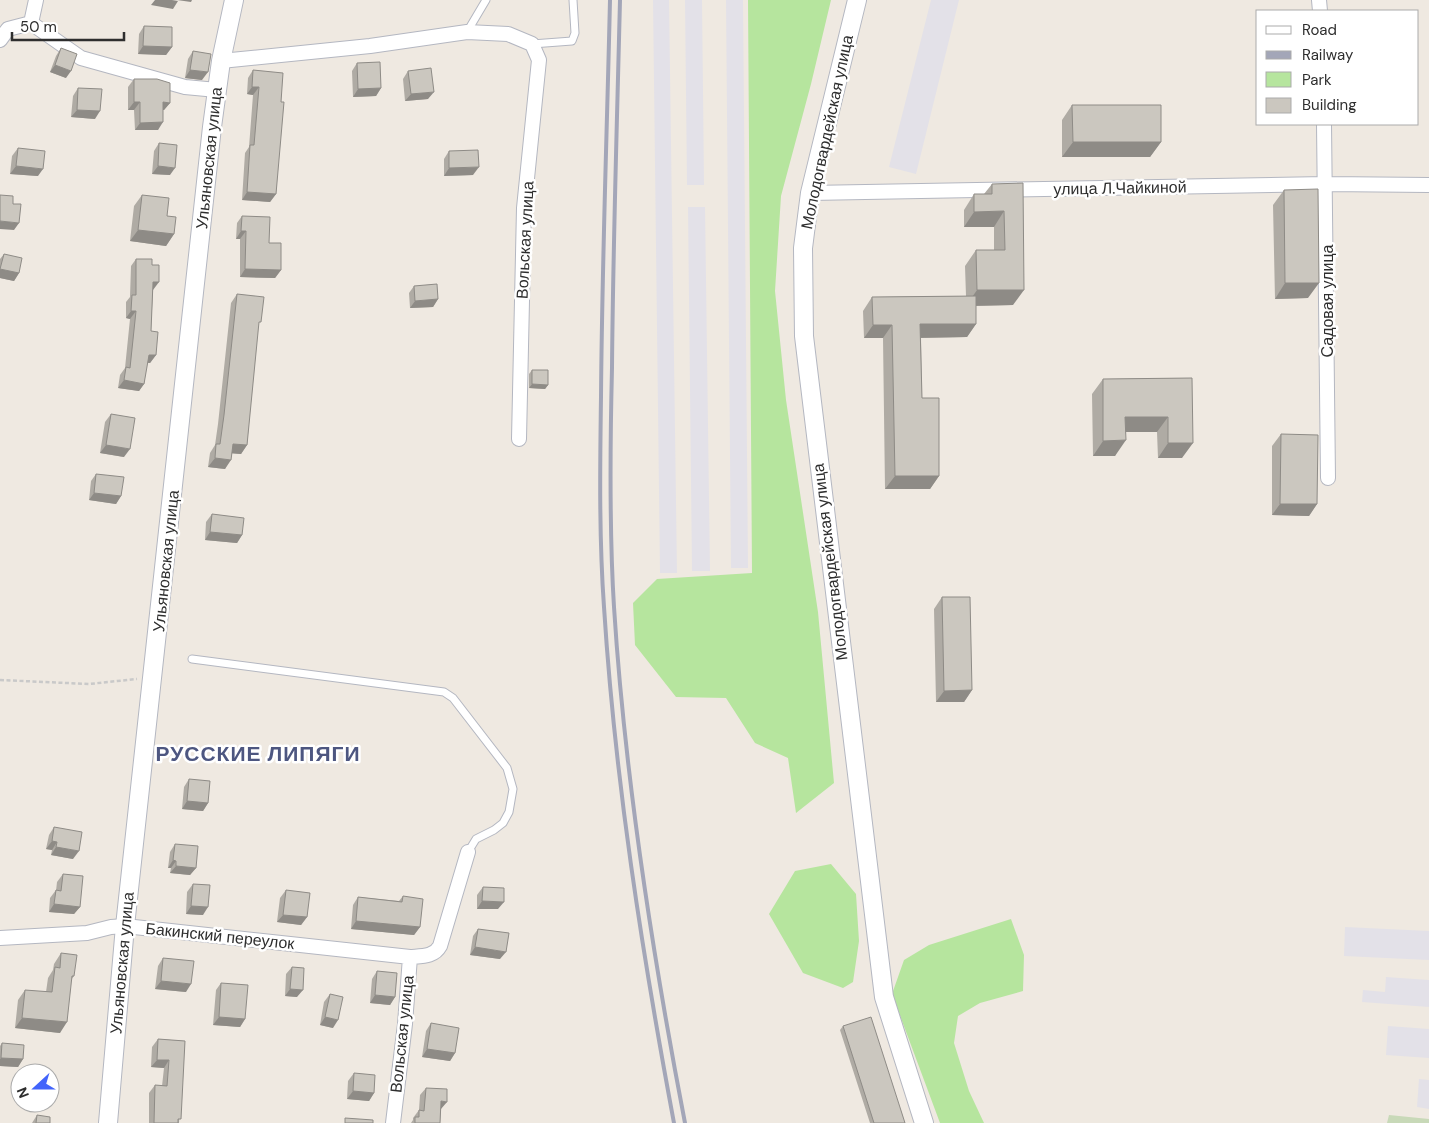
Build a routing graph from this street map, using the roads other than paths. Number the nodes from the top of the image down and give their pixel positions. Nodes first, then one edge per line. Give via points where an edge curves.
1 (36, 0) edge
2 (234, 0) edge
3 (486, 0) edge
4 (573, 0) edge
5 (857, 0) edge
6 (31, 24) junction
7 (467, 32) junction
8 (0, 40) edge
9 (532, 44) junction
10 (221, 61) junction
11 (216, 90) junction
12 (1324, 125) edge
13 (1326, 184) junction
14 (1429, 185) edge
15 (810, 194) junction
16 (519, 439) dead end
17 (1328, 478) dead end
18 (192, 659) dead end
19 (468, 852) joint
20 (125, 926) junction
21 (0, 938) edge
22 (410, 957) junction
23 (108, 1123) edge
24 (393, 1123) edge
25 (924, 1123) edge

1 - 6 street
2 - 10 street, Ульяновская улица
3 - 7 lane
4 - 9 lane via 576,33 572,41
5 - 15 street, Молодогвардейская улица
6 - 8 street via 8,29
6 - 11 street via 81,58 185,87
7 - 9 street via 508,34
7 - 10 street via 370,46
9 - 16 street, Вольская улица via 539,60 524,208
10 - 11 street, Ульяновская улица
11 - 20 street, Ульяновская улица
12 - 13 street, Садовая улица
13 - 14 street, улица Л.Чайкиной
13 - 15 street, улица Л.Чайкиной
13 - 17 street, Садовая улица
15 - 25 street, Молодогвардейская улица via 803,248 804,336 829,549 884,997
18 - 19 lane via 444,692 453,698 507,768 513,789 504,823 476,839
19 - 22 street, Вольская улица via 440,946 430,955
20 - 21 street, Бакинский переулок via 87,933
20 - 22 street, Бакинский переулок
20 - 23 street, Ульяновская улица
22 - 24 street, Вольская улица

